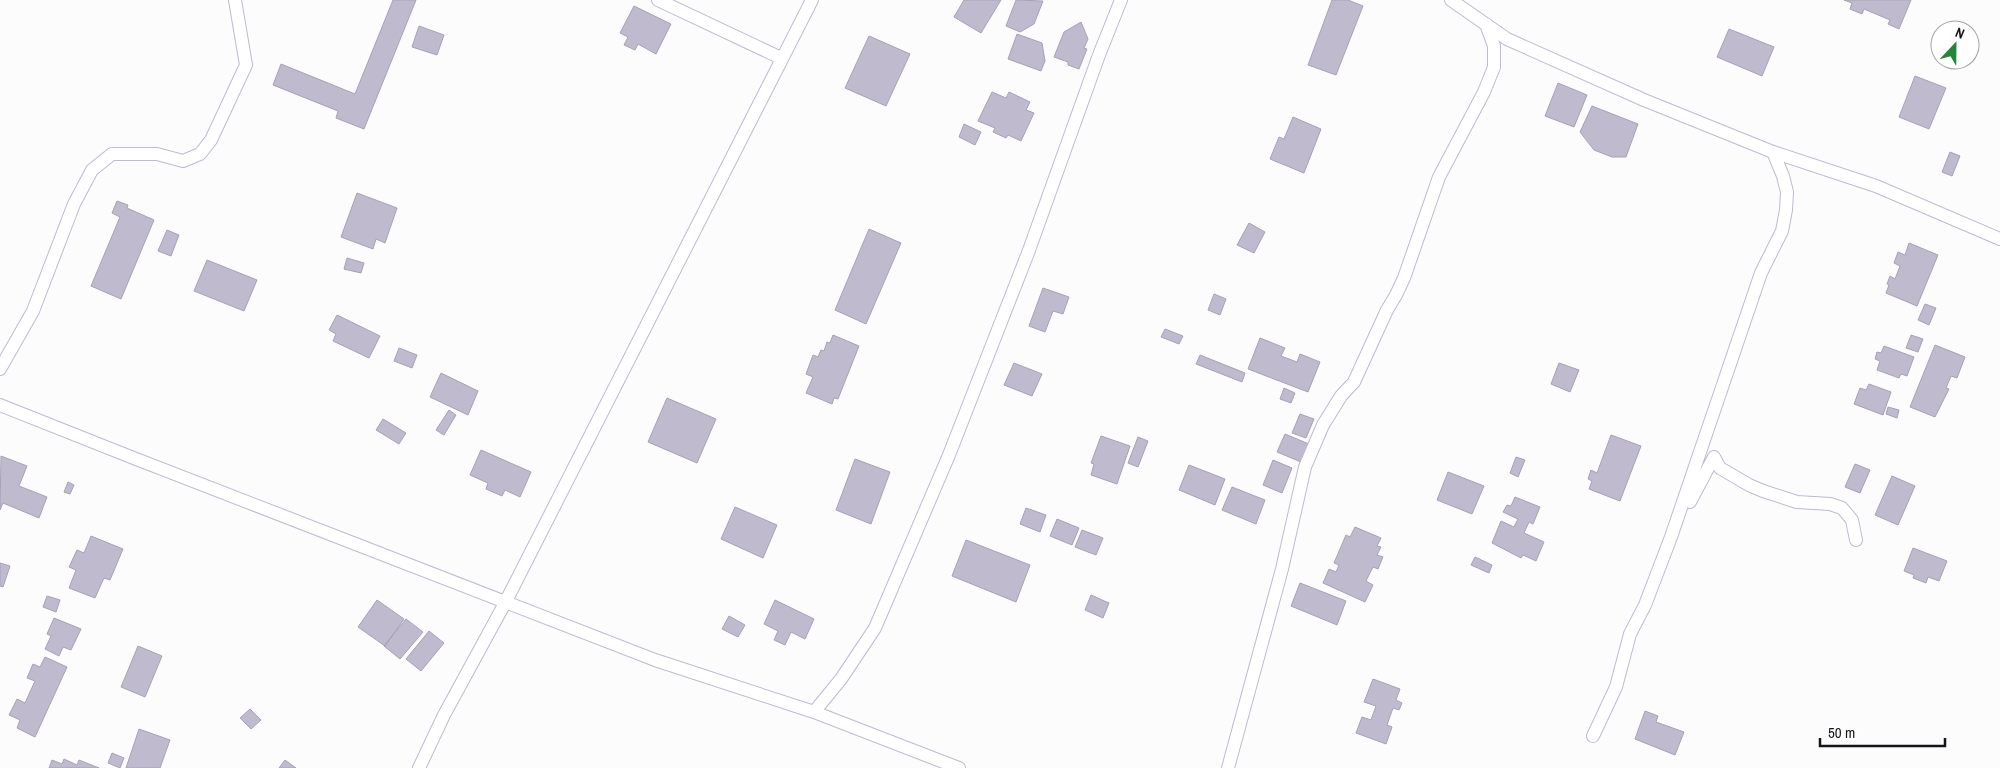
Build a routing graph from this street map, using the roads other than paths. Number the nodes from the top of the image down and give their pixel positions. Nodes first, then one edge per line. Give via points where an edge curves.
1 (235, 0) edge
2 (658, 0) edge
3 (812, 0) edge
4 (1121, 0) edge
5 (1450, 0) edge
6 (1486, 24) junction
7 (781, 58) junction
8 (1773, 152) junction
9 (2000, 239) edge
10 (0, 369) edge
11 (0, 405) edge
12 (1671, 537) junction
13 (1856, 540) dead end
14 (505, 603) junction
15 (814, 712) junction
16 (1593, 736) dead end
17 (419, 768) edge
18 (959, 768) edge
19 (1228, 768) edge

1 - 10 street via 246,65 211,140 200,154 183,161 157,154 112,154 92,170 74,204 33,311
2 - 7 street
3 - 7 street
4 - 15 street via 956,437 875,628
5 - 6 street
6 - 8 street via 1506,38 1644,100
6 - 19 street via 1494,46 1494,67 1484,92 1439,177 1396,295 1354,382 1341,396 1323,426 1305,467 1282,570
7 - 14 street
8 - 9 street via 1876,186
8 - 12 street via 1787,192 1782,230 1761,273
11 - 14 street
12 - 13 street via 1714,457 1720,468 1756,488 1797,502 1842,508 1852,520
12 - 16 street via 1645,605 1630,634 1616,687
14 - 15 street via 655,660
14 - 17 street via 444,714
15 - 18 street

